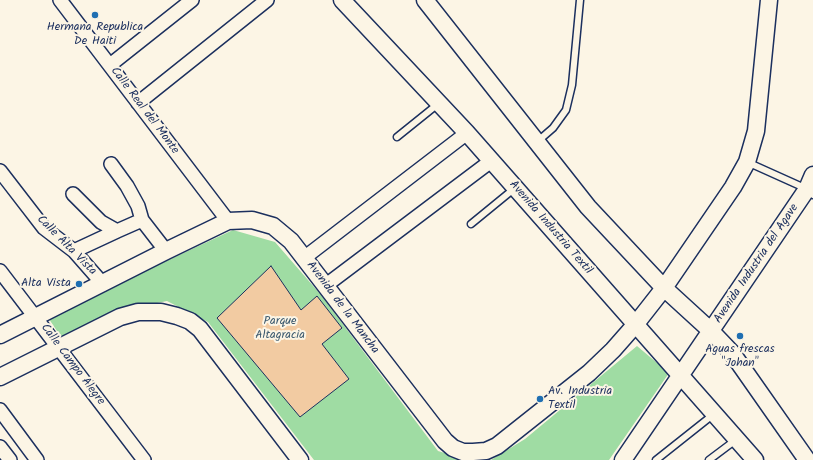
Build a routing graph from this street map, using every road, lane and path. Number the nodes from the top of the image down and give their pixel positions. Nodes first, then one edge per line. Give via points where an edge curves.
1 (60, 0) edge
2 (192, 0) edge
3 (267, 0) edge
4 (342, 0) edge
5 (424, 0) edge
6 (580, 0) edge
7 (769, 0) edge
8 (110, 65) junction
9 (138, 103) junction
10 (439, 103) junction
11 (467, 133) junction
12 (397, 137) dead end
13 (536, 142) junction
14 (491, 161) junction
15 (747, 162) junction
16 (111, 164) dead end
17 (0, 170) edge
18 (812, 186) edge
19 (516, 188) junction
20 (73, 194) dead end
21 (142, 220) junction
22 (228, 221) junction
23 (471, 224) dead end
24 (118, 231) junction
25 (74, 251) junction
26 (166, 251) junction
27 (304, 258) junction
28 (0, 270) edge
29 (103, 284) junction
30 (325, 286) junction
31 (664, 288) junction
32 (35, 317) junction
33 (635, 325) junction
34 (711, 331) junction
35 (0, 335) edge
36 (58, 348) junction
37 (680, 374) junction
38 (0, 377) edge
39 (0, 410) edge
40 (714, 413) junction
41 (737, 439) junction
42 (0, 447) edge
43 (10, 460) edge
44 (37, 460) edge
45 (144, 460) edge
46 (300, 460) edge
47 (623, 460) edge
48 (656, 460) edge
49 (709, 460) edge
50 (755, 460) edge
51 (807, 460) edge

1 - 8 street, Calle Real del Monte
2 - 8 street
3 - 9 street
4 - 10 street, Avenida Industria Textil
5 - 13 street
6 - 13 lane via 572,85 566,110 553,128
7 - 15 street via 756,131
8 - 9 street, Calle Real del Monte
9 - 22 street, Calle Real del Monte
10 - 11 street, Avenida Industria Textil
10 - 12 lane
11 - 14 street, Avenida Industria Textil
11 - 27 street
13 - 31 street via 588,207
14 - 19 street, Avenida Industria Textil
14 - 30 street
15 - 18 lane
15 - 31 street via 733,187
16 - 21 street via 131,192
17 - 25 street, Calle Alta Vista via 44,228
18 - 34 street, Avenida Industria del Agave
19 - 23 lane
19 - 33 street, Avenida Industria Textil
20 - 24 street via 101,222
21 - 24 street
21 - 26 street
22 - 26 street, Avenida de la Mancha
22 - 27 street, Avenida de la Mancha via 252,220 273,226 291,241
24 - 25 street
25 - 29 street, Calle Alta Vista
26 - 29 street, Avenida de la Mancha
27 - 30 street, Avenida de la Mancha
28 - 32 street, Calle Campo Alegre
29 - 32 street, Avenida de la Mancha
30 - 33 street, Avenida de la Mancha via 445,442 463,452 486,451 497,446 589,373
31 - 33 street, Avenida de la Mancha
31 - 34 street
32 - 35 street, Avenida de la Mancha
32 - 36 street, Calle Campo Alegre
33 - 37 street, Avenida Industria Textil
34 - 37 street, Avenida Industria del Agave
34 - 51 street via 732,353
36 - 38 street
36 - 45 street, Calle Campo Alegre
36 - 46 street via 120,317 138,312 161,312 190,321 200,329
37 - 40 street, Avenida Industria Textil
37 - 47 street
39 - 44 street
40 - 41 street, Avenida Industria Textil
40 - 48 lane
41 - 49 lane
41 - 50 street, Avenida Industria Textil
42 - 43 street

